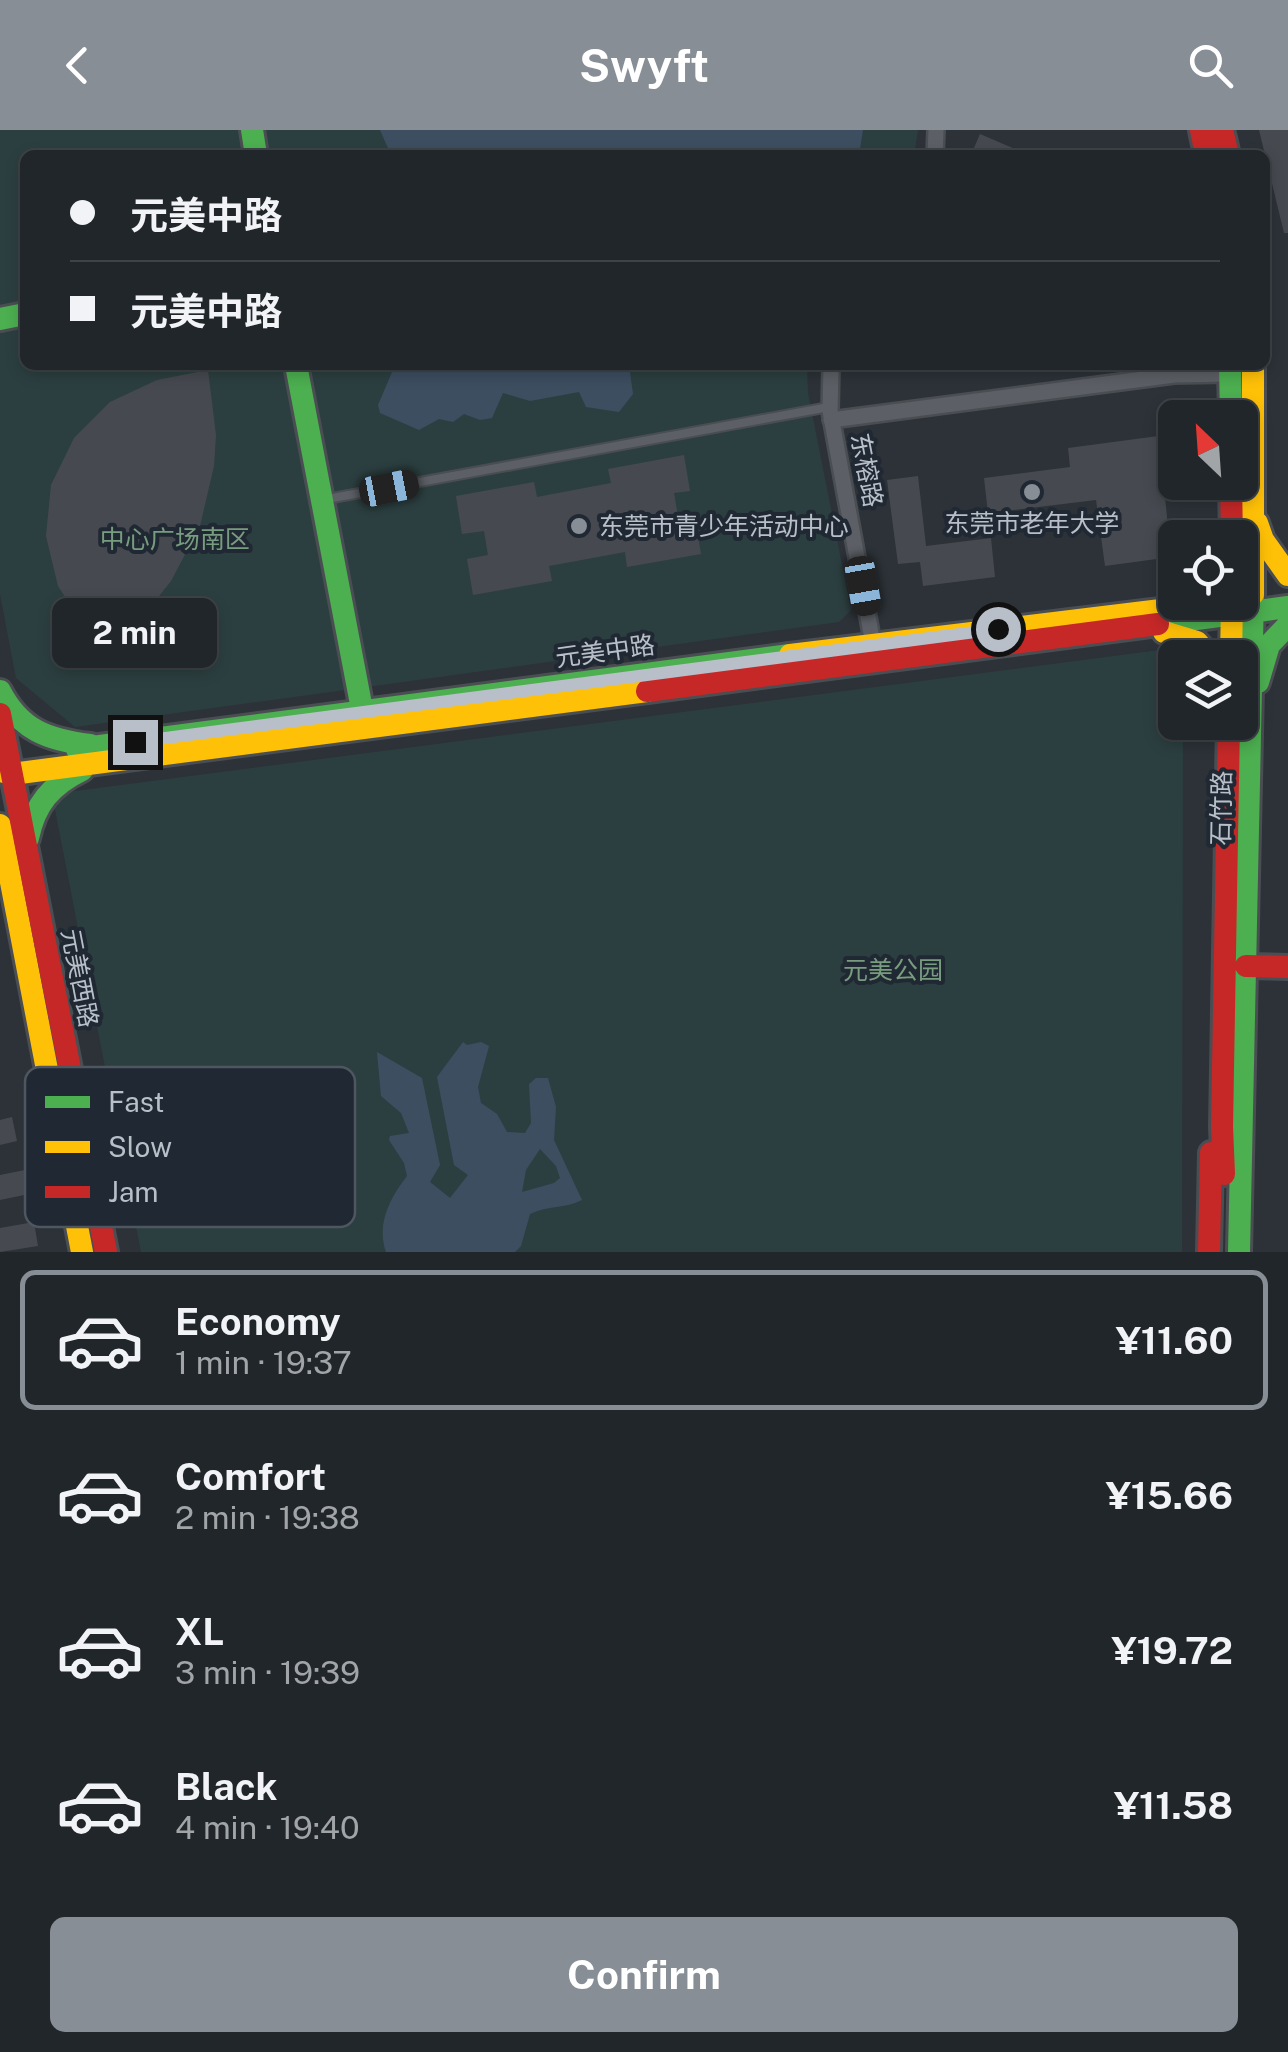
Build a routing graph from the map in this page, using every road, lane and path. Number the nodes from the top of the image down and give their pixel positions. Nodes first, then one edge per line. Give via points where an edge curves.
1 (297, 370) edge
2 (831, 370) edge
3 (1230, 370) edge
4 (1252, 370) edge
5 (1231, 400) edge
6 (831, 413) junction
7 (322, 500) junction
8 (1236, 520) edge
9 (1258, 538) edge
10 (1288, 575) edge
11 (1288, 592) edge
12 (1258, 600) edge
13 (1258, 606) edge
14 (1158, 607) edge
15 (1288, 607) edge
16 (1158, 617) edge
17 (1134, 621) junction
18 (1288, 625) edge
19 (1194, 640) edge
20 (873, 644) junction
21 (1258, 673) edge
22 (0, 692) edge
23 (0, 714) edge
24 (364, 720) junction
25 (1240, 740) edge
26 (1241, 740) edge
27 (101, 754) junction
28 (5, 767) edge
29 (0, 826) edge
30 (10, 848) edge
31 (1288, 952) edge
32 (1246, 959) junction
33 (1288, 966) edge
34 (49, 1067) edge
35 (62, 1067) edge
36 (1232, 1126) junction
37 (78, 1227) edge
38 (100, 1227) edge
39 (82, 1252) edge
40 (106, 1252) edge
41 (1209, 1252) edge
42 (1223, 1252) edge
43 (1239, 1252) edge
44 (1252, 1252) edge

1 - 7 street
2 - 6 street, 东榕路
3 - 5 street
3 - 6 street
4 - 8 street, 石竹路
6 - 7 lane
6 - 20 street, 东榕路
7 - 24 street
9 - 10 street
11 - 12 street, 元美中路
13 - 15 street, 元美中路
14 - 17 street
16 - 17 street, 元美中路
17 - 19 street
17 - 20 street, 元美中路
17 - 24 street, 元美中路
18 - 21 street via 1269,645
20 - 24 street, 元美中路
22 - 27 street via 36,736
23 - 28 street, 元美西路
24 - 27 street, 元美中路
25 - 36 street, 石竹路
26 - 32 street, 石竹路
27 - 28 street, 元美中路
27 - 30 street via 52,787
28 - 30 street, 元美西路
29 - 30 street, 元美西路
30 - 34 street, 元美西路
30 - 35 street, 元美西路
31 - 32 street
32 - 33 street
32 - 36 street, 石竹路
36 - 41 street via 1211,1151
36 - 42 street, 石竹路
36 - 43 street, 石竹路
36 - 44 street via 1252,1152
37 - 39 street, 元美西路
38 - 40 street, 元美西路

